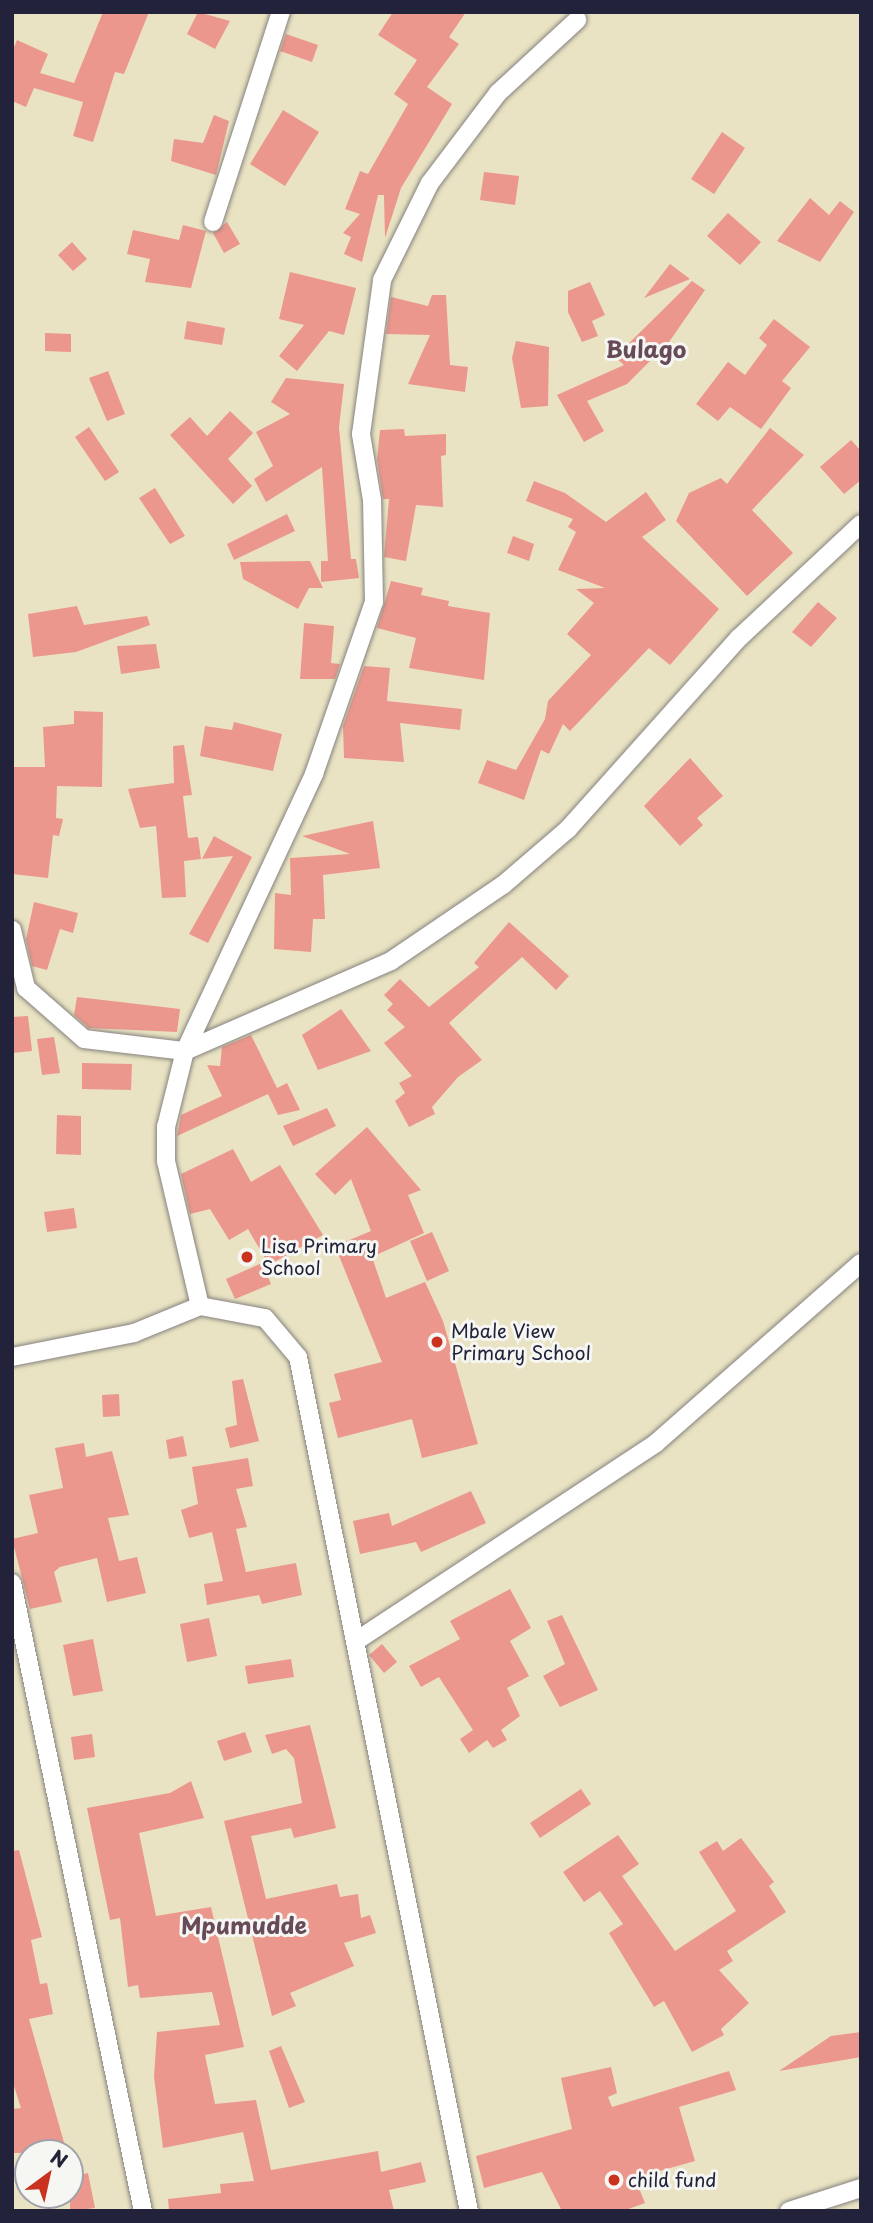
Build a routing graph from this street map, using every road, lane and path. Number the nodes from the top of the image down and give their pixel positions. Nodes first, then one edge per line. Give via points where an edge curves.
1 (281, 12) edge
2 (577, 20) dead end
3 (213, 222) dead end
4 (861, 524) edge
5 (12, 930) edge
6 (185, 1051) junction
7 (861, 1263) edge
8 (200, 1306) junction
9 (12, 1357) edge
10 (12, 1583) edge
11 (356, 1641) junction
12 (861, 2188) edge
13 (143, 2211) edge
14 (469, 2211) edge
15 (789, 2211) edge

1 - 3 street
2 - 6 street via 490,103 430,183 382,280 361,434 372,500 374,603 314,774
4 - 6 street via 739,638 568,829 503,885 391,961
5 - 6 street via 26,988 84,1039
6 - 8 street via 166,1128 166,1161
7 - 11 street via 656,1443
8 - 9 street via 134,1333
8 - 11 street via 265,1318 298,1357
10 - 13 street
11 - 14 street
12 - 15 street

